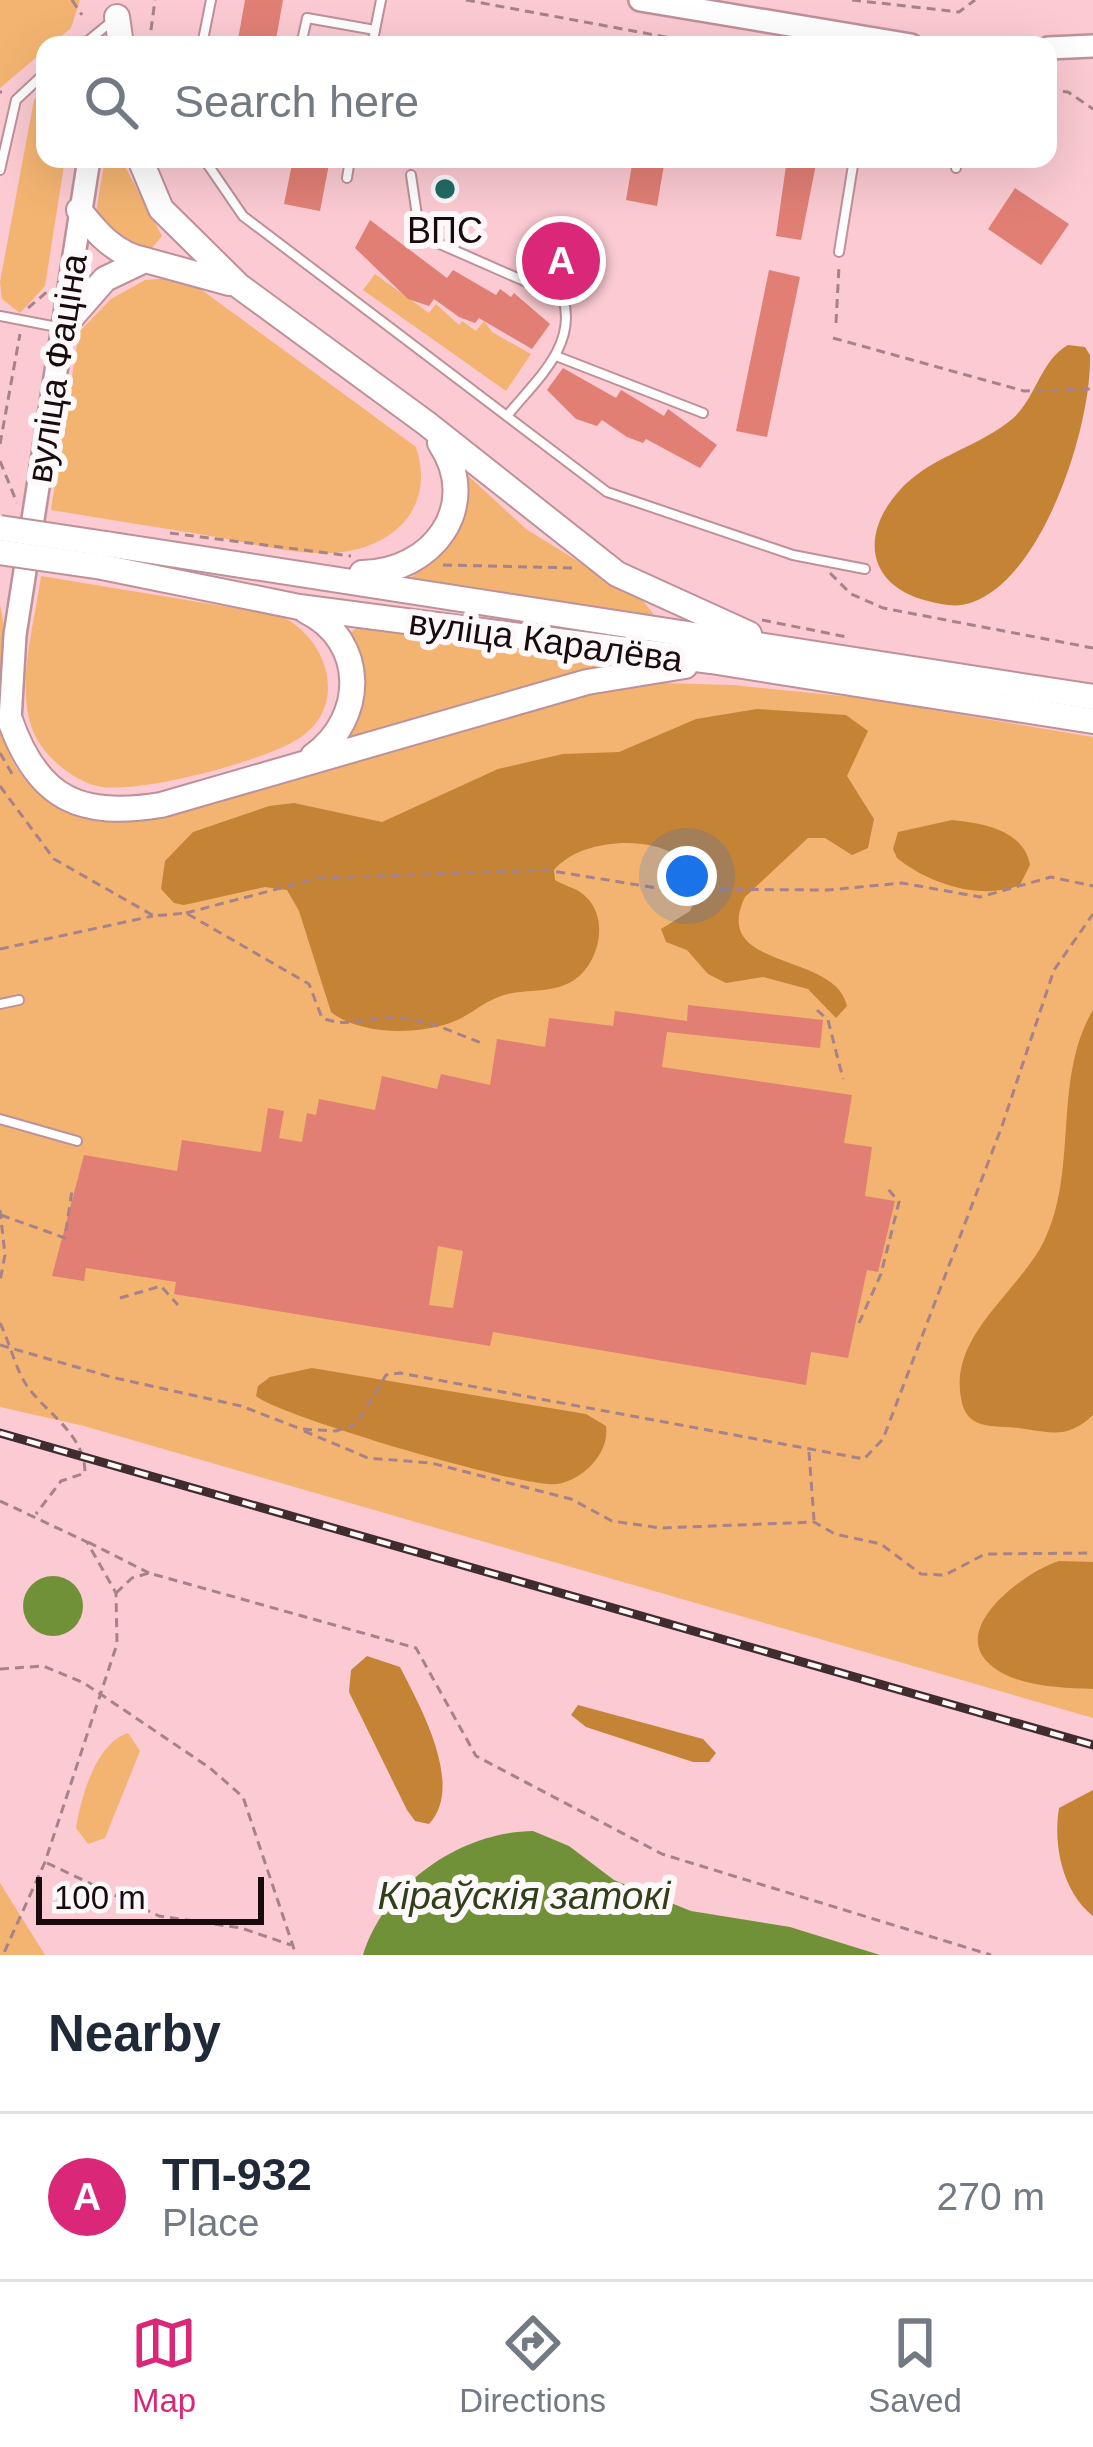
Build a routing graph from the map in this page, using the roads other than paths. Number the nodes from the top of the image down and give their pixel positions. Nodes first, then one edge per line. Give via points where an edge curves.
1 (211, 0) edge
2 (381, 0) edge
3 (640, 0) edge
4 (118, 9) edge
5 (375, 31) junction
6 (92, 36) edge
7 (204, 36) edge
8 (303, 36) edge
9 (374, 36) edge
10 (835, 36) edge
11 (1093, 46) edge
12 (1057, 48) edge
13 (36, 81) edge
14 (87, 168) edge
15 (144, 168) edge
16 (208, 168) edge
17 (349, 168) edge
18 (853, 168) edge
19 (0, 170) edge
20 (411, 176) dead end
21 (347, 178) dead end
22 (79, 210) junction
23 (839, 253) road end
24 (145, 260) junction
25 (239, 286) junction
26 (0, 316) edge
27 (63, 327) junction
28 (556, 356) junction
29 (704, 413) dead end
30 (507, 416) junction
31 (426, 423) junction
32 (0, 528) edge
33 (0, 552) edge
34 (104, 556) junction
35 (865, 569) dead end
36 (300, 574) junction
37 (298, 607) junction
38 (7, 638) edge
39 (778, 648) junction
40 (711, 662) junction
41 (1093, 697) edge
42 (10, 720) joint
43 (1093, 722) edge
44 (300, 765) junction
45 (19, 1000) dead end
46 (0, 1004) edge
47 (0, 1120) edge
48 (77, 1141) dead end

1 - 7 lane
2 - 5 lane
3 - 10 main road
4 - 6 lane
5 - 8 lane via 307,18
5 - 9 lane
11 - 12 main road
13 - 19 lane via 16,100
14 - 22 main road, вуліца Фаціна
15 - 25 main road via 161,209
16 - 30 lane via 243,216
17 - 21 lane
18 - 23 lane
20 - 28 lane via 419,229 433,241 562,298 568,328
22 - 24 main road via 100,236
22 - 27 main road, вуліца Фаціна
24 - 25 main road
24 - 27 main road via 105,279
25 - 31 main road
26 - 27 lane
27 - 38 main road, вуліца Фаціна
28 - 29 lane
28 - 30 lane
30 - 35 lane via 607,493
31 - 36 main road via 454,464 458,487 446,532 390,572
31 - 39 main road via 617,574
32 - 34 main road, вуліца Каралёва, bridge
33 - 34 main road, вуліца Каралёва, bridge
34 - 36 main road, вуліца Каралёва
34 - 37 main road, вуліца Каралёва
36 - 39 main road, вуліца Каралёва
37 - 40 main road, вуліца Каралёва
37 - 44 main road via 328,621 353,666 344,726
38 - 42 main road, вуліца Фаціна
39 - 41 main road, вуліца Каралёва
40 - 43 main road, вуліца Каралёва
40 - 44 main road via 587,682
42 - 44 main road via 38,776 94,809 161,805
45 - 46 lane
47 - 48 lane

